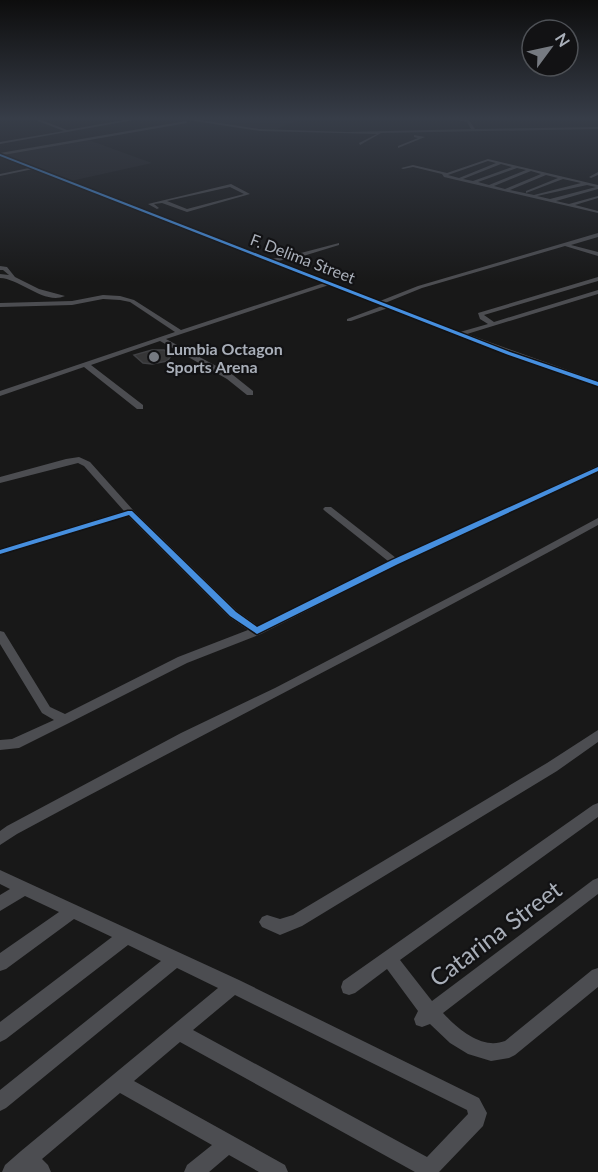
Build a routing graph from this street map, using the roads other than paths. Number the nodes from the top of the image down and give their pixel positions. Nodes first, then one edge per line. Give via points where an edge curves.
1 (46, 173) edge
2 (441, 173) edge
3 (451, 173) edge
4 (476, 173) edge
5 (500, 173) edge
6 (523, 173) edge
7 (547, 173) joint
8 (598, 173) edge
9 (447, 174) junction
10 (564, 177) junction
11 (459, 179) junction
12 (598, 179) edge
13 (474, 183) junction
14 (587, 183) junction
15 (490, 186) junction
16 (598, 187) edge
17 (236, 188) junction
18 (506, 190) junction
19 (523, 194) junction
20 (532, 196) junction
21 (598, 197) edge
22 (162, 201) junction
23 (551, 201) junction
24 (169, 205) junction
25 (569, 205) junction
26 (598, 206) edge
27 (157, 208) junction
28 (586, 209) junction
29 (140, 211) junction
30 (598, 212) edge
31 (598, 235) edge
32 (585, 239) junction
33 (598, 242) edge
34 (337, 244) dead end
35 (566, 245) junction
36 (598, 254) edge
37 (273, 260) junction
38 (0, 268) edge
39 (0, 276) edge
40 (13, 276) junction
41 (598, 279) edge
42 (331, 283) junction
43 (581, 283) junction
44 (598, 291) edge
45 (116, 295) dead end
46 (380, 303) junction
47 (0, 305) edge
48 (349, 320) dead end
49 (493, 324) junction
50 (180, 332) junction
51 (461, 334) junction
52 (161, 339) junction
53 (86, 365) junction
54 (598, 384) edge
55 (250, 393) dead end
56 (0, 394) edge
57 (140, 407) dead end
58 (598, 469) edge
59 (0, 480) edge
60 (328, 508) dead end
61 (130, 512) junction
62 (598, 521) edge
63 (0, 552) edge
64 (395, 562) junction
65 (257, 631) junction
66 (0, 635) edge
67 (65, 720) junction
68 (598, 735) edge
69 (0, 745) edge
70 (598, 809) edge
71 (0, 839) edge
72 (0, 877) edge
73 (598, 885) edge
74 (25, 888) junction
75 (0, 904) edge
76 (73, 911) junction
77 (267, 922) dead end
78 (127, 936) junction
79 (389, 958) junction
80 (176, 959) junction
81 (0, 963) edge
82 (598, 976) edge
83 (233, 986) junction
84 (349, 987) dead end
85 (425, 1016) junction
86 (179, 1032) junction
87 (0, 1033) edge
88 (119, 1082) junction
89 (0, 1102) edge
90 (228, 1144) junction
91 (34, 1165) edge
92 (427, 1171) edge
93 (12, 1172) edge
94 (194, 1172) edge
95 (278, 1172) edge

1 - 29 street, F. Delima Street
2 - 9 street
3 - 9 street
4 - 11 street
5 - 13 street
6 - 15 street
7 - 10 street
7 - 18 street
8 - 12 street via 591,177
9 - 11 street via 444,175
10 - 14 street
10 - 19 street
11 - 13 street
13 - 15 street
14 - 16 street
14 - 20 street
15 - 18 street
16 - 23 street
17 - 22 street via 229,185
17 - 24 street
17 - 24 street via 248,194 187,211
18 - 19 street
19 - 20 street
20 - 23 street
21 - 25 street
22 - 24 street
22 - 27 street via 150,204
23 - 25 street
24 - 27 street
25 - 28 street
26 - 28 street
27 - 29 street
28 - 30 street
29 - 37 street, F. Delima Street
31 - 32 street
32 - 33 street
32 - 35 street
34 - 37 street
35 - 36 street
35 - 46 street via 399,293
37 - 42 street, F. Delima Street
38 - 40 street
39 - 40 street
40 - 45 street via 44,295
41 - 43 street
42 - 46 street, F. Delima Street
42 - 50 street
43 - 44 street
43 - 49 street via 480,314
44 - 49 street
46 - 48 street
46 - 51 street, F. Delima Street
47 - 50 street via 120,298 132,301
49 - 51 street
50 - 52 street
51 - 54 street, F. Delima Street
52 - 53 street
52 - 55 street via 230,377
53 - 56 street
53 - 57 street
58 - 64 street
59 - 61 street via 79,460
60 - 64 street
61 - 63 street
61 - 65 street via 233,614
62 - 71 street via 310,675 186,736
64 - 65 street
65 - 67 street via 219,642 153,672
66 - 67 street via 46,710
67 - 69 street via 14,744
68 - 77 street via 552,767 297,921 280,927
70 - 79 street
72 - 74 street
73 - 85 street, Catarina Street
74 - 75 street
74 - 76 street
76 - 78 street
76 - 81 street
78 - 80 street
78 - 87 street
79 - 84 street
79 - 85 street
80 - 83 street
80 - 89 street
82 - 85 street via 509,1049 500,1052 460,1039
83 - 86 street
83 - 92 street via 474,1104 476,1119
86 - 88 street
86 - 92 street
88 - 90 street
88 - 91 street
90 - 94 street
90 - 95 street
91 - 93 street

